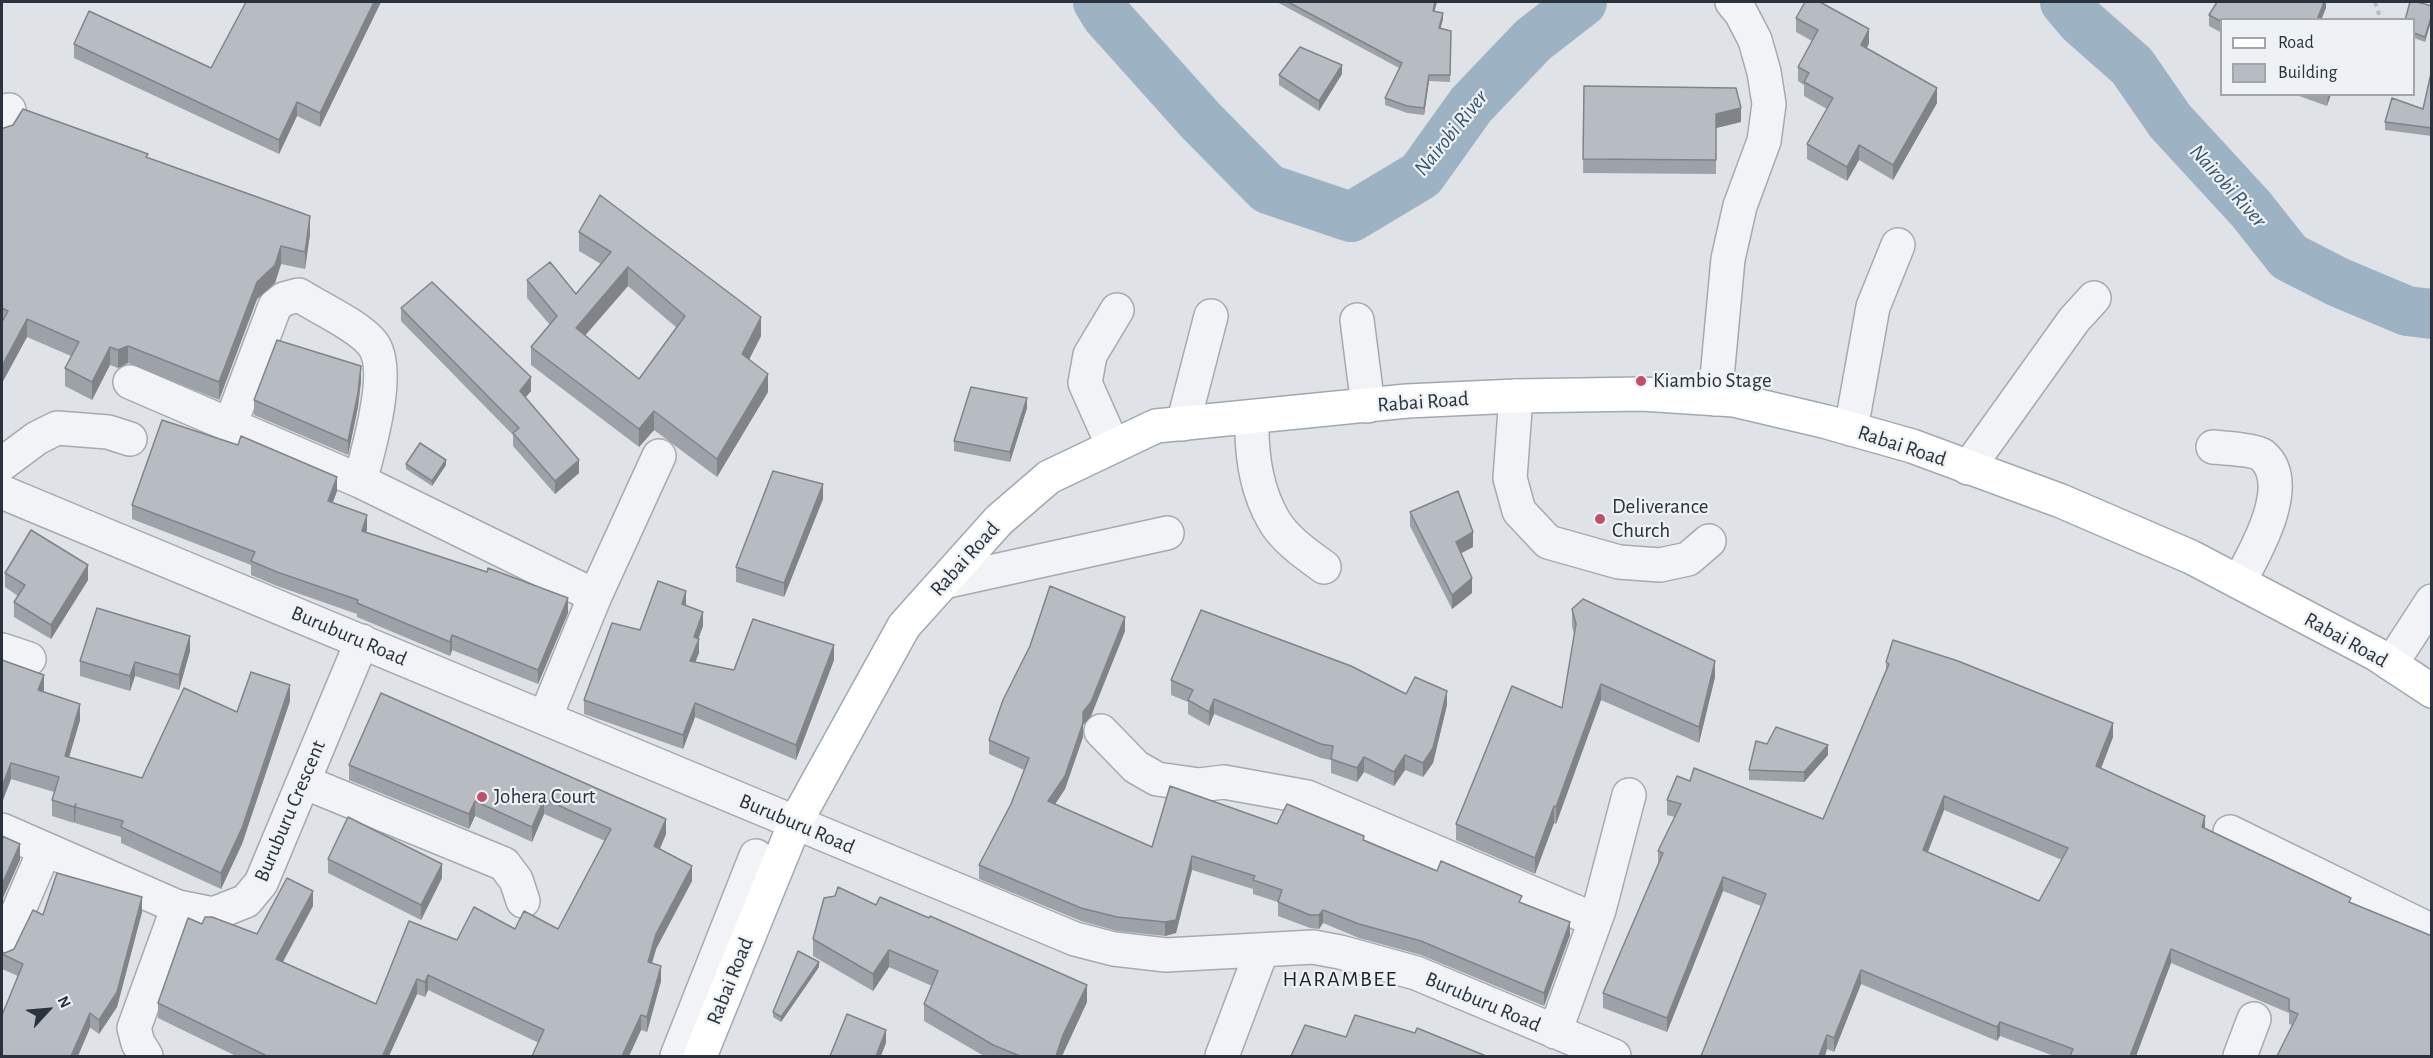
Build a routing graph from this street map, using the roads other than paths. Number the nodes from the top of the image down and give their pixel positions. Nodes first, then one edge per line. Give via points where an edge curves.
1 (1732, 2) edge
2 (1898, 245) dead end
3 (2094, 298) dead end
4 (1117, 310) dead end
5 (1211, 316) dead end
6 (1357, 320) dead end
7 (130, 382) dead end
8 (1516, 396) junction
9 (1715, 399) junction
10 (1368, 406) junction
11 (1252, 418) junction
12 (1183, 424) junction
13 (230, 425) junction
14 (1851, 429) junction
15 (130, 439) dead end
16 (1113, 446) junction
17 (2213, 447) dead end
18 (659, 456) dead end
19 (2, 464) edge
20 (1968, 468) junction
21 (360, 482) junction
22 (2, 492) edge
23 (1167, 533) dead end
24 (1709, 541) dead end
25 (1324, 567) dead end
26 (944, 582) junction
27 (2239, 582) junction
28 (595, 596) junction
29 (2432, 602) edge
30 (362, 641) junction
31 (2391, 664) junction
32 (2432, 691) edge
33 (545, 718) junction
34 (1101, 731) dead end
35 (304, 782) junction
36 (1629, 795) dead end
37 (795, 823) junction
38 (2, 830) edge
39 (2230, 832) dead end
40 (45, 849) junction
41 (756, 856) dead end
42 (523, 901) dead end
43 (178, 907) junction
44 (1595, 920) junction
45 (2432, 931) edge
46 (2, 949) edge
47 (1262, 950) junction
48 (2254, 1019) dead end
49 (1555, 1032) junction
50 (146, 1056) edge
51 (677, 1056) edge
52 (700, 1056) edge
53 (1222, 1056) edge
54 (1614, 1056) edge
55 (2240, 1056) edge

1 - 9 street via 1755,39 1769,104 1764,141 1740,206 1728,259
2 - 14 street via 1873,307
3 - 20 street
4 - 16 street via 1090,355 1085,383
5 - 12 street
6 - 10 street
7 - 13 street
8 - 9 main road, Rabai Road via 1642,394
8 - 10 main road, Rabai Road
8 - 24 street via 1510,478 1519,511 1548,542 1619,562 1660,565 1688,559
9 - 14 main road, Rabai Road via 1734,400
10 - 11 main road, Rabai Road
11 - 12 main road, Rabai Road
11 - 25 street via 1251,452 1273,519 1298,547
12 - 16 main road, Rabai Road via 1156,426
13 - 21 street
13 - 21 street via 275,306 299,295 372,343 379,357 377,406
14 - 20 main road, Rabai Road via 1912,446
15 - 19 street via 108,432 57,428
16 - 26 main road, Rabai Road via 1049,477 999,520
17 - 27 street via 2261,454 2271,465 2276,482 2266,533
18 - 28 street
20 - 27 main road, Rabai Road via 2061,501
21 - 28 street
22 - 30 street, Buruburu Road
23 - 26 street
26 - 37 main road, Rabai Road via 904,626
27 - 31 main road, Rabai Road
28 - 33 street
29 - 31 street
30 - 33 street, Buruburu Road
30 - 35 street, Buruburu Crescent
31 - 32 main road, Rabai Road
33 - 37 street, Buruburu Road
34 - 44 street via 1136,767 1157,778 1199,785 1224,782 1307,797
35 - 42 street via 504,864 516,880
35 - 43 street, Buruburu Crescent via 261,883 246,901 213,914
36 - 44 street
37 - 47 street, Buruburu Road via 1075,939 1114,949 1166,955
37 - 52 main road, Rabai Road
38 - 40 street, Buruburu Crescent
39 - 45 street
40 - 43 street, Buruburu Crescent
40 - 46 street
41 - 51 street
43 - 50 street via 134,1028
44 - 49 street
47 - 49 street, Buruburu Road via 1313,947 1416,973
47 - 53 street
48 - 55 street
49 - 54 street, Buruburu Road

